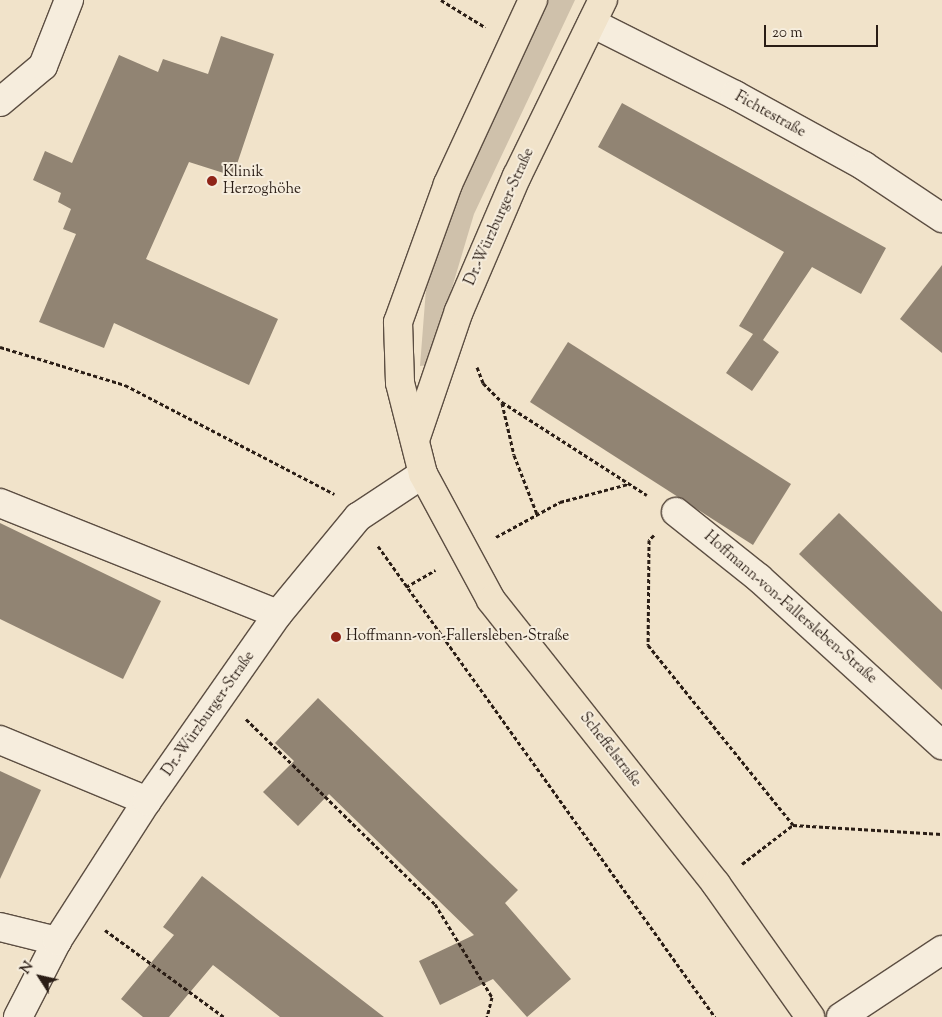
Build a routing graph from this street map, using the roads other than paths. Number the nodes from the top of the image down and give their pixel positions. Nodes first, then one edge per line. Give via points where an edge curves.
1 (69, 0) edge
2 (533, 0) edge
3 (598, 12) edge
4 (0, 102) edge
5 (942, 218) edge
6 (415, 442) junction
7 (423, 474) junction
8 (0, 503) edge
9 (676, 512) road end
10 (278, 614) junction
11 (0, 740) edge
12 (942, 745) edge
13 (147, 801) junction
14 (0, 927) edge
15 (57, 941) junction
16 (942, 950) edge
17 (18, 1017) edge
18 (810, 1017) edge
19 (841, 1017) edge

1 - 4 street via 43,66
2 - 6 main road via 448,184 398,322 400,383
3 - 5 street, Fichtestraße via 769,114 864,166
3 - 6 main road, Dr.-Würzburger-Straße via 517,176 463,302 438,363
6 - 7 main road
7 - 10 street, Dr.-Würzburger-Straße via 358,517
7 - 18 main road, Scheffelstraße via 491,600 716,884
8 - 10 street
9 - 12 street, Hoffmann-von-Fallersleben-Straße via 760,578
10 - 13 street, Dr.-Würzburger-Straße
11 - 13 street
13 - 15 street, Dr.-Würzburger-Straße
14 - 15 street
15 - 17 street, Dr.-Würzburger-Straße
16 - 19 street

